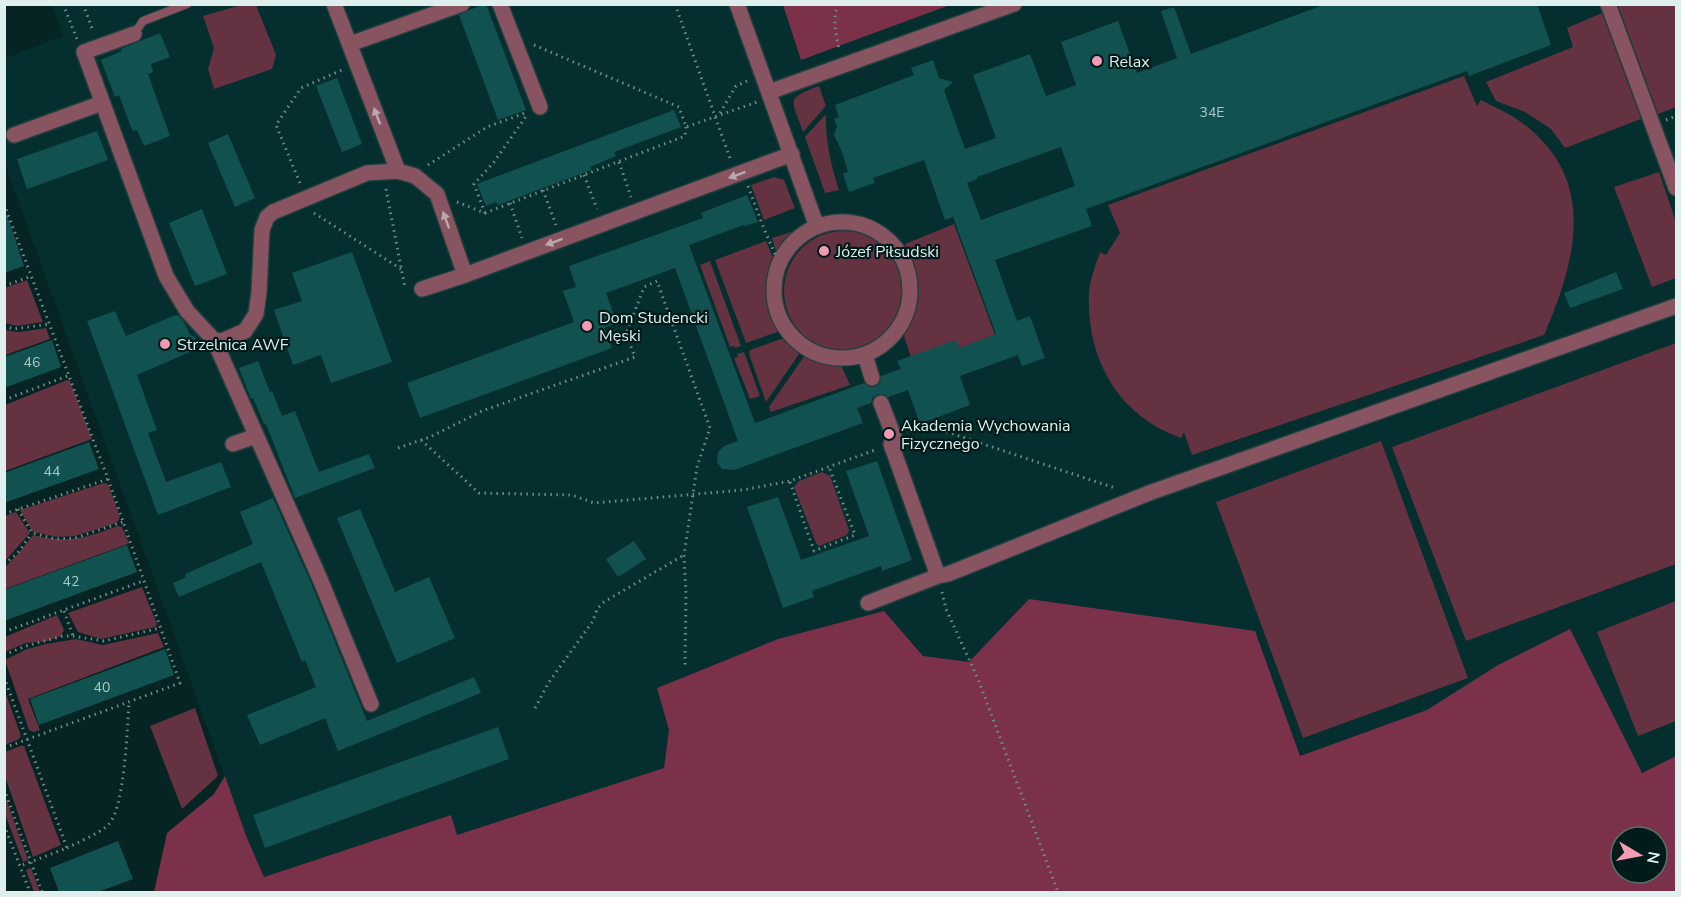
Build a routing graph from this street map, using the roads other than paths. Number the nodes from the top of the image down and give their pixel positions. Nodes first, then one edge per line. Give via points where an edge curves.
1 (187, 4) edge
2 (334, 4) edge
3 (462, 4) edge
4 (500, 4) edge
5 (737, 4) edge
6 (1014, 4) edge
7 (1608, 4) edge
8 (134, 34) joint
9 (350, 44) junction
10 (770, 95) junction
11 (102, 103) junction
12 (540, 107) dead end
13 (14, 135) dead end
14 (792, 154) junction
15 (391, 172) junction
16 (1677, 188) edge
17 (817, 227) junction
18 (465, 275) junction
19 (422, 289) road end
20 (1677, 306) edge
21 (214, 340) junction
22 (865, 355) junction
23 (872, 378) dead end
24 (881, 403) dead end
25 (256, 436) junction
26 (232, 444) dead end
27 (938, 576) junction
28 (868, 603) dead end
29 (371, 704) dead end

1 - 8 lane via 143,21
2 - 9 street
3 - 9 street
4 - 12 street
5 - 10 street
6 - 10 street
7 - 16 street
8 - 11 street via 84,52
15 -> 9 street
10 - 14 street
11 - 13 street
11 - 21 street via 166,276 187,311
14 - 17 street
14 -> 18 street via 742,180 636,212
18 -> 15 street via 436,194 415,176
15 - 21 street via 367,173 267,217 262,230 256,314 245,331 222,341
17 - 22 street via 785,253 774,293 778,313 788,332 822,356 842,359
17 - 22 street via 842,222 866,226 887,238 902,256 910,279 910,304 901,326 885,345
18 - 19 street
20 - 27 street via 1140,496
21 - 25 street
22 - 23 street
24 - 27 street via 896,442 891,444
25 - 26 street
25 - 29 street
27 - 28 street

